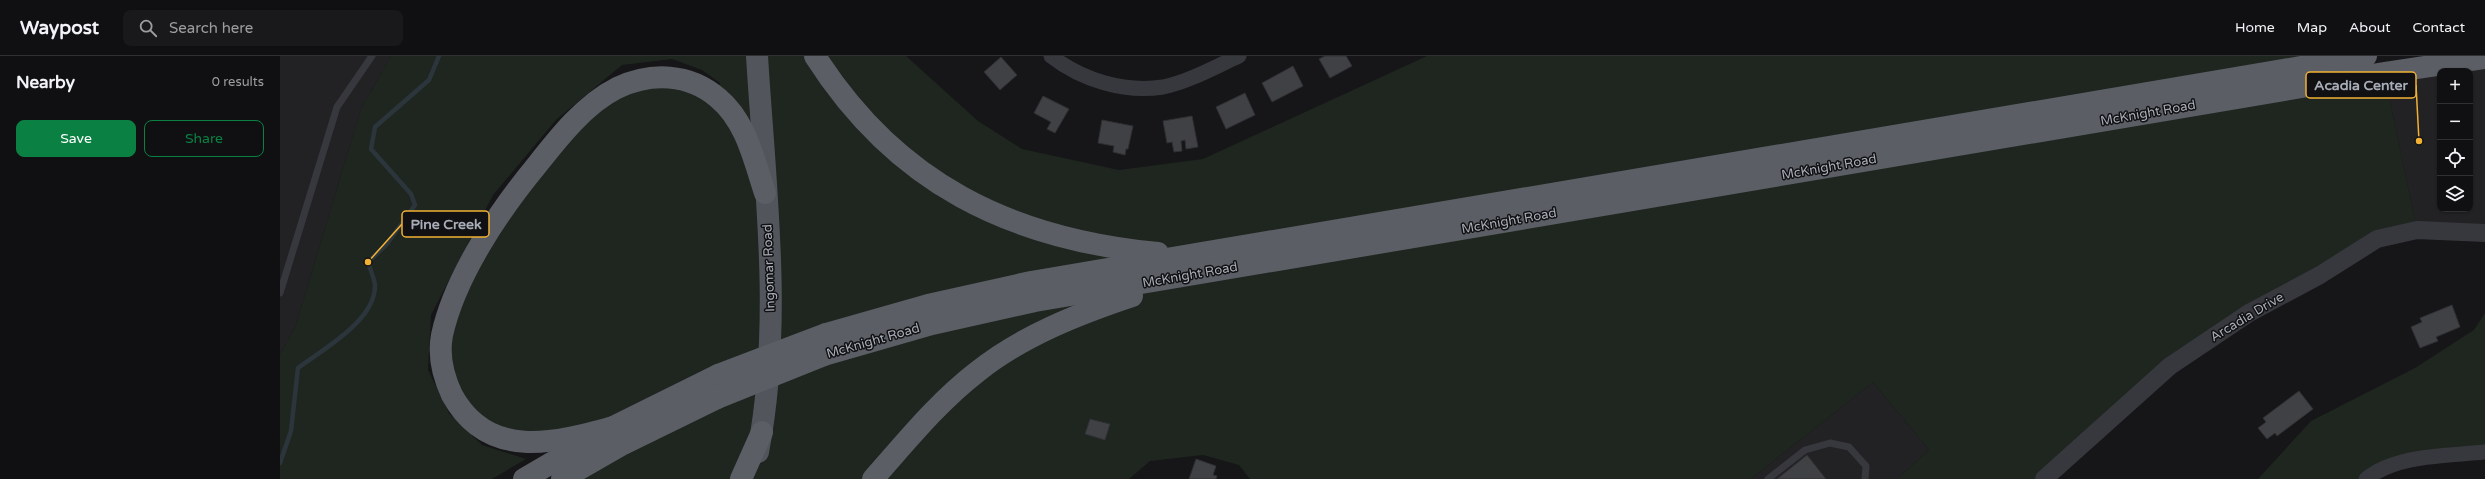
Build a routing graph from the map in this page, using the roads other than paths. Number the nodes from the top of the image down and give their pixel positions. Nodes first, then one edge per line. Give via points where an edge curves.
1 (372, 56) edge
2 (815, 56) edge
3 (1051, 56) edge
4 (1239, 56) edge
5 (2366, 56) edge
6 (2485, 58) edge
7 (756, 59) edge
8 (765, 193) junction
9 (2485, 233) edge
10 (280, 261) edge
11 (288, 264) junction
12 (1189, 265) junction
13 (280, 293) edge
14 (613, 427) junction
15 (762, 432) junction
16 (2485, 452) edge
17 (524, 479) edge
18 (562, 479) edge
19 (741, 479) edge
20 (753, 479) edge
21 (873, 479) edge
22 (1768, 479) edge
23 (1865, 479) edge
24 (2044, 479) edge
25 (2366, 479) edge

1 - 11 lane via 337,107
2 - 12 highway via 847,102 888,145 932,179 977,206 1021,226
3 - 4 street via 1062,65 1099,82 1141,88 1163,87
5 - 12 highway, McKnight Road
6 - 12 highway, McKnight Road
7 - 8 main road, Ingomar Road
8 - 14 highway via 743,129 728,106 692,83 667,76 654,77 616,89 591,106 549,150 496,221 458,289 442,336 441,361 453,396 460,407 479,425 512,441 552,442
8 - 15 main road, Ingomar Road via 771,333
9 - 24 street, Arcadia Drive via 2417,230 2378,239 2320,275 2249,313 2170,366
10 - 11 lane
11 - 13 lane
12 - 14 highway, McKnight Road, bridge via 979,293 884,316 826,334 718,375
12 - 18 highway, McKnight Road, bridge via 878,338 824,356 717,398 622,444
12 - 21 highway via 1065,320 998,356 939,405
14 - 17 highway, McKnight Road
15 - 19 highway
15 - 20 main road, Ingomar Road
16 - 25 street via 2396,464
22 - 23 lane via 1805,450 1830,443 1849,447 1866,466

